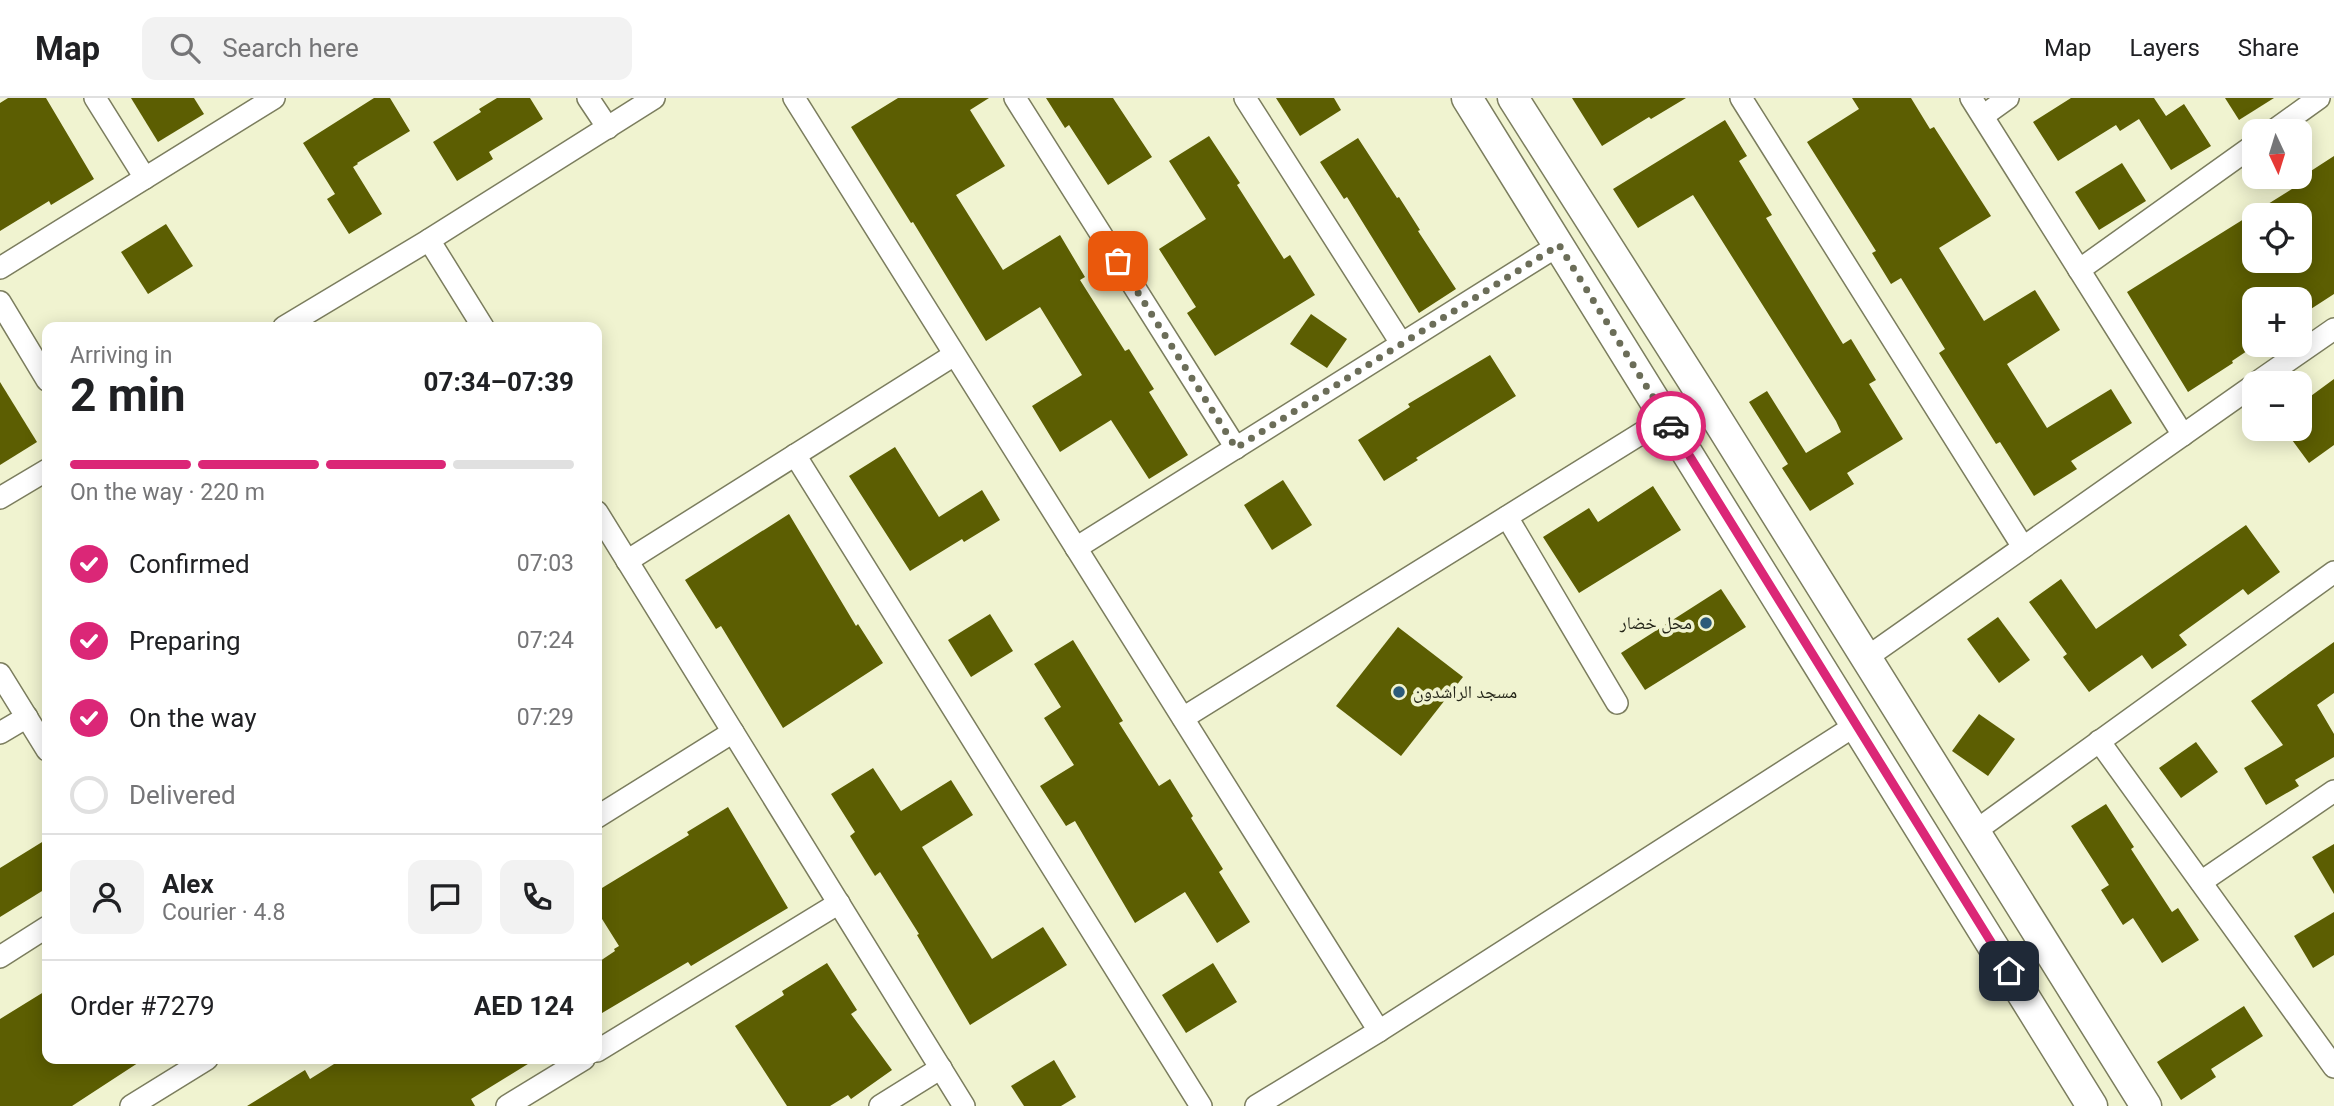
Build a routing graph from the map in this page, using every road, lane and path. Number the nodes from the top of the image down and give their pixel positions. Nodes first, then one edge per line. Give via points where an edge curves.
1 (95, 98) edge
2 (274, 98) edge
3 (588, 98) edge
4 (654, 98) edge
5 (794, 98) edge
6 (1016, 98) edge
7 (1245, 98) edge
8 (1467, 98) edge
9 (1513, 98) edge
10 (1741, 98) edge
11 (2008, 98) edge
12 (2319, 98) edge
13 (1977, 107) edge
14 (2290, 119) edge
15 (608, 128) junction
16 (2242, 154) edge
17 (145, 178) junction
18 (429, 240) junction
19 (1559, 245) junction
20 (0, 268) edge
21 (2079, 270) junction
22 (0, 302) edge
23 (292, 322) edge
24 (480, 322) edge
25 (2334, 329) edge
26 (1401, 343) junction
27 (954, 355) junction
28 (2274, 371) edge
29 (42, 372) edge
30 (2242, 393) edge
31 (1666, 418) junction
32 (2183, 435) junction
33 (1236, 448) junction
34 (795, 455) junction
35 (42, 473) edge
36 (0, 498) edge
37 (1507, 517) junction
38 (602, 520) edge
39 (2023, 547) junction
40 (1076, 548) junction
41 (627, 561) junction
42 (2334, 572) edge
43 (1866, 658) junction
44 (0, 674) edge
45 (1617, 703) dead end
46 (27, 717) junction
47 (1183, 718) junction
48 (1856, 724) junction
49 (733, 732) junction
50 (0, 733) edge
51 (2099, 741) junction
52 (42, 742) edge
53 (2334, 791) edge
54 (602, 814) edge
55 (1974, 832) junction
56 (2201, 882) junction
57 (839, 903) junction
58 (42, 931) edge
59 (0, 957) edge
60 (1379, 1031) junction
61 (602, 1048) edge
62 (199, 1064) edge
63 (576, 1064) edge
64 (2334, 1067) edge
65 (941, 1068) junction
66 (131, 1106) edge
67 (507, 1106) edge
68 (880, 1106) edge
69 (964, 1106) edge
70 (1202, 1106) edge
71 (1256, 1106) edge
72 (2092, 1106) edge
73 (2146, 1106) edge

1 - 17 street
2 - 17 street
3 - 15 street
4 - 15 street
5 - 27 street
6 - 33 street
7 - 26 street
8 - 19 street
9 - 43 street
10 - 39 street
11 - 13 street
12 - 14 street
13 - 21 street
15 - 18 street
16 - 21 street
17 - 20 street
18 - 23 street
18 - 24 street
19 - 26 street
19 - 31 street
21 - 32 street
22 - 29 street
25 - 28 street
26 - 33 street
27 - 34 street
27 - 40 street
30 - 32 street
31 - 37 street
31 - 48 street
32 - 39 street
33 - 40 street
34 - 41 street
34 - 70 street
35 - 36 street
37 - 45 street
37 - 47 street
38 - 41 street
39 - 43 street
40 - 47 street
41 - 49 street
42 - 51 street
43 - 55 street
44 - 46 street
46 - 50 street
46 - 52 street
47 - 60 street
48 - 60 street
48 - 72 street
49 - 54 street
49 - 57 street
51 - 55 street
51 - 56 street
53 - 56 street
55 - 73 street
56 - 64 street
57 - 61 street
57 - 65 street
58 - 59 street
60 - 71 street
62 - 66 street
63 - 67 street
65 - 68 street
65 - 69 street

